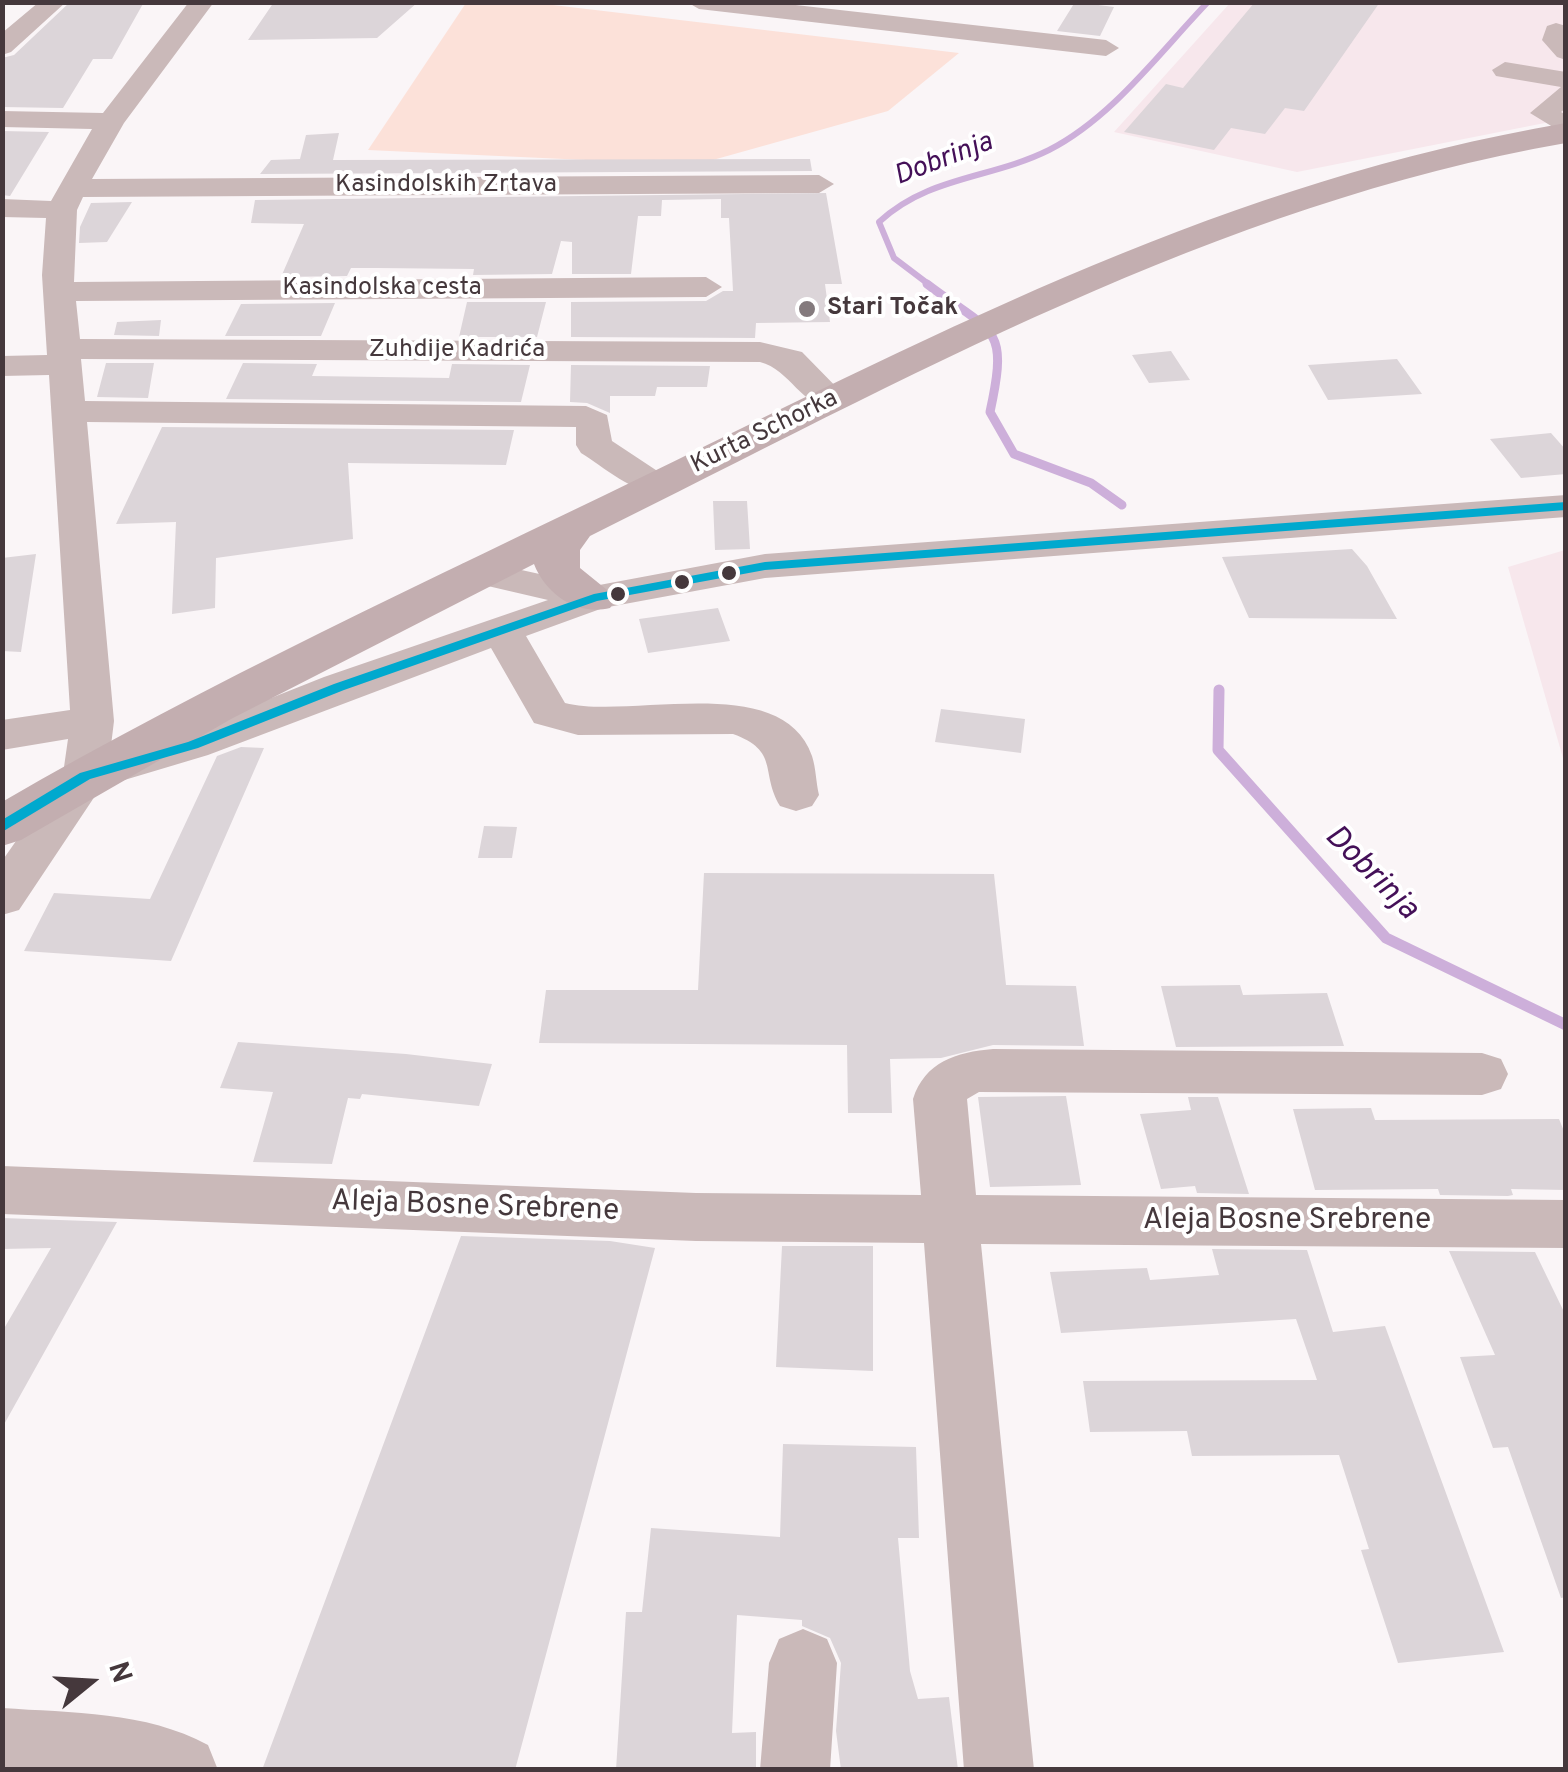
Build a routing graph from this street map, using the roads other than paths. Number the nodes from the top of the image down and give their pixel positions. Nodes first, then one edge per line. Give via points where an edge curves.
1 (54, 2) edge
2 (202, 2) edge
3 (699, 2) edge
4 (2, 48) edge
5 (1106, 48) dead end
6 (1505, 70) dead end
7 (1566, 80) edge
8 (1566, 94) edge
9 (2, 118) edge
10 (111, 121) junction
11 (1558, 124) edge
12 (820, 184) dead end
13 (67, 199) junction
14 (2, 208) edge
15 (706, 287) dead end
16 (59, 292) junction
17 (63, 357) junction
18 (2, 366) edge
19 (832, 400) junction
20 (67, 411) junction
21 (658, 484) junction
22 (1566, 506) edge
23 (574, 527) junction
24 (476, 572) junction
25 (594, 598) junction
26 (503, 632) junction
27 (92, 720) junction
28 (2, 735) edge
29 (85, 776) junction
30 (796, 796) dead end
31 (2, 826) edge
32 (2, 898) edge
33 (1482, 1074) dead end
34 (2, 1190) edge
35 (948, 1219) junction
36 (1566, 1224) edge
37 (804, 1664) dead end
38 (2, 1743) edge
39 (182, 1770) edge
40 (795, 1770) edge
41 (999, 1770) edge

1 - 4 street
2 - 10 street
3 - 5 street
6 - 7 street
8 - 11 street
9 - 10 street
10 - 13 street
11 - 19 main road, Kurta Schorka via 1297,194 1182,236
12 - 13 street, Kasindolskih Zrtava
13 - 14 street
13 - 16 street
15 - 16 street, Kasindolska cesta
16 - 17 street
17 - 18 street, Zuhdije Kadrića
17 - 19 street, Zuhdije Kadrića via 760,352 790,359
17 - 20 street
19 - 21 main road, Kurta Schorka
20 - 21 street via 586,417 594,423 594,445
20 - 27 street
21 - 23 main road, Kurta Schorka
22 - 25 street via 765,566
23 - 24 main road, Kurta Schorka
23 - 25 main road via 556,554 557,569 566,583
24 - 25 street
24 - 29 main road, Kurta Schorka
25 - 26 street
26 - 29 street via 339,686 193,745
26 - 30 street via 549,713 579,720 694,715 749,725 774,735 790,753
27 - 28 street
27 - 29 street
29 - 31 main road, Kurta Schorka
29 - 32 street
33 - 35 street via 972,1072 944,1086 940,1099
34 - 35 street, Aleja Bosne Srebrene via 696,1217
35 - 36 street, Aleja Bosne Srebrene
35 - 41 street
37 - 40 street
38 - 39 street via 136,1756 174,1762

